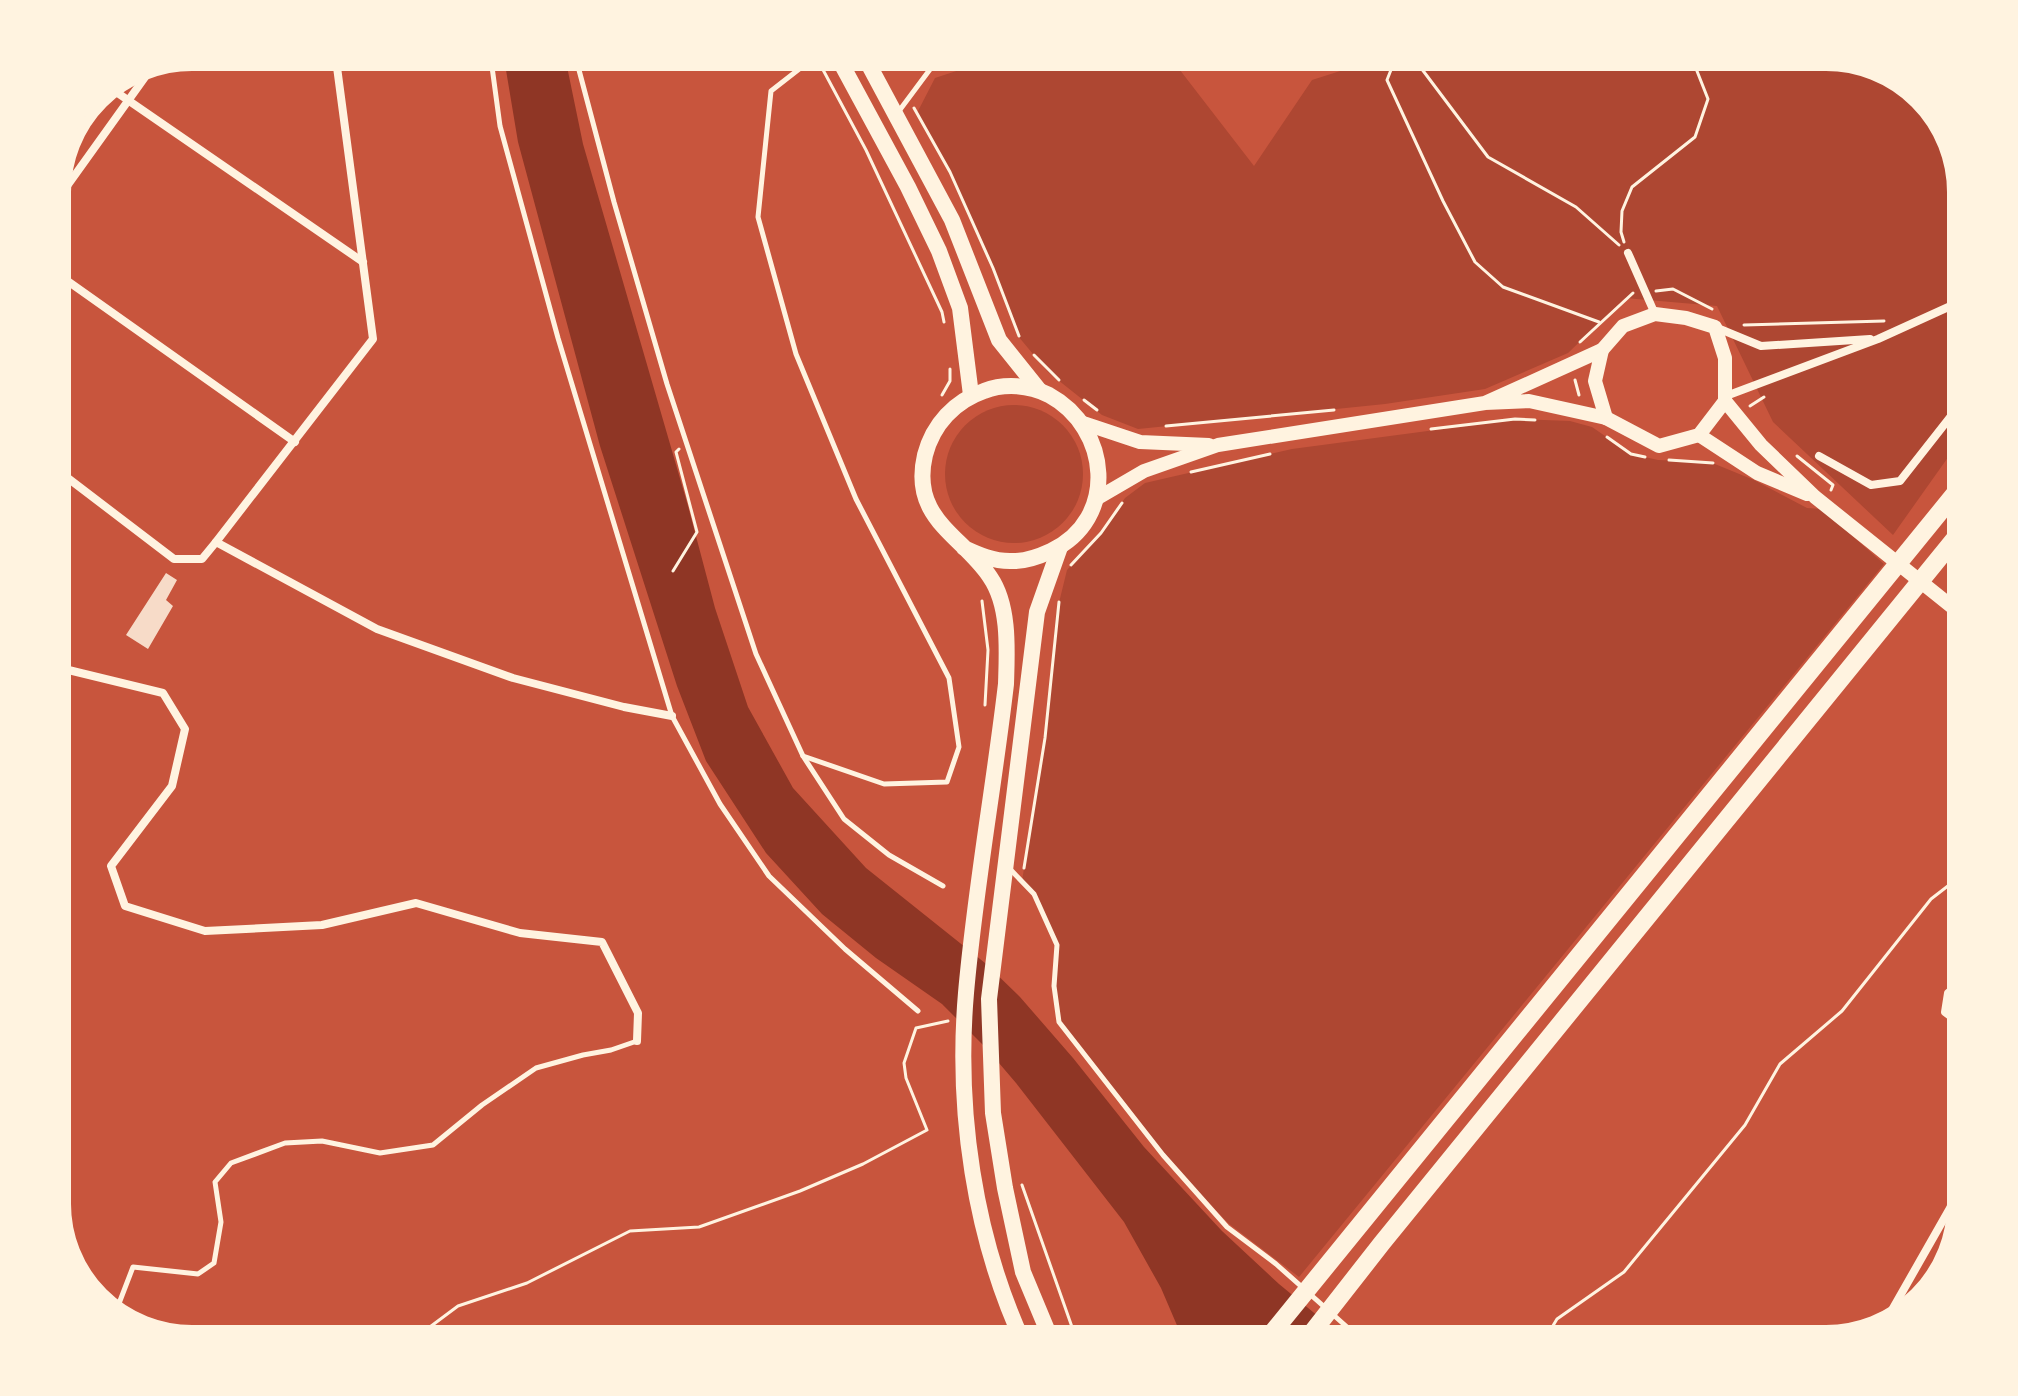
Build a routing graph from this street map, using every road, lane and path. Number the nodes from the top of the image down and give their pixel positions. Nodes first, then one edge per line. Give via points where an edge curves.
1 (337, 66) edge
2 (492, 66) edge
3 (579, 66) edge
4 (803, 66) edge
5 (842, 66) edge
6 (869, 66) edge
7 (933, 66) edge
8 (1392, 66) edge
9 (1420, 66) edge
10 (1695, 66) edge
11 (146, 76) edge
12 (116, 92) edge
13 (908, 97) junction
14 (128, 100) junction
15 (896, 116) junction
16 (66, 187) edge
17 (1628, 253) junction
18 (363, 262) junction
19 (66, 280) edge
20 (1952, 305) edge
21 (1655, 314) junction
22 (1601, 323) dead end
23 (1758, 325) dead end
24 (1715, 327) junction
25 (1018, 336) dead end
26 (1878, 339) junction
27 (1761, 346) junction
28 (1028, 348) dead end
29 (1602, 350) junction
30 (1571, 364) junction
31 (1059, 380) dead end
32 (1767, 381) junction
33 (1039, 390) junction
34 (971, 395) junction
35 (1081, 398) dead end
36 (1725, 399) junction
37 (1485, 403) junction
38 (1584, 412) junction
39 (1102, 415) dead end
40 (1750, 415) dead end
41 (1952, 415) edge
42 (1606, 418) junction
43 (1544, 420) dead end
44 (1083, 423) junction
45 (1420, 430) dead end
46 (1603, 435) dead end
47 (1699, 435) junction
48 (685, 439) junction
49 (295, 442) junction
50 (1218, 445) junction
51 (1277, 452) dead end
52 (1797, 456) dead end
53 (1819, 456) dead end
54 (1645, 457) dead end
55 (1658, 460) dead end
56 (1725, 468) dead end
57 (1189, 473) dead end
58 (66, 477) edge
59 (1952, 497) edge
60 (1125, 498) dead end
61 (1096, 499) junction
62 (1820, 502) junction
63 (216, 542) junction
64 (1952, 542) edge
65 (1060, 547) junction
66 (964, 548) junction
67 (1067, 570) dead end
68 (673, 571) dead end
69 (1060, 600) dead end
70 (1952, 607) edge
71 (66, 669) edge
72 (672, 716) junction
73 (803, 756) junction
74 (1006, 865) junction
75 (1022, 881) junction
76 (1952, 883) edge
77 (943, 886) dead end
78 (1952, 990) edge
79 (918, 1011) dead end
80 (1952, 1017) edge
81 (948, 1021) dead end
82 (637, 1041) joint
83 (1022, 1184) dead end
84 (1952, 1205) edge
85 (118, 1306) edge
86 (1894, 1309) edge
87 (426, 1330) edge
88 (1019, 1330) edge
89 (1047, 1330) edge
90 (1073, 1330) edge
91 (1274, 1330) edge
92 (1314, 1330) edge
93 (1348, 1330) edge
94 (1550, 1330) edge

1 - 18 street
2 - 72 lane via 500,126 525,217
3 - 48 lane
4 - 73 lane via 771,91 758,217 796,354 856,499 949,678 959,747 947,782 884,784
5 - 34 main road via 939,251 960,308
6 - 15 main road
7 - 13 lane
8 - 22 path via 1387,80 1475,262 1503,287
9 - 17 path via 1488,157 1576,207
10 - 17 path via 1708,99 1695,137 1632,187 1622,211
11 - 14 street
12 - 14 street
13 - 15 lane
13 - 25 path via 950,172
14 - 16 street
14 - 18 street
15 - 33 main road via 952,220 999,340
17 - 21 street
18 - 49 street via 373,339
19 - 49 street
20 - 26 street
21 - 24 main road
21 - 29 main road via 1623,326
23 - 27 path
24 - 27 street
24 - 36 main road via 1725,358
26 - 27 street
26 - 32 street
28 - 31 path
29 - 30 main road
29 - 42 main road via 1595,381
30 - 37 main road
30 - 38 path
32 - 36 street
32 - 40 path via 1769,393 1750,405
33 - 34 main road via 1016,386
33 - 44 main road
34 - 66 main road via 949,411 934,432 924,470 930,508
35 - 39 path
36 - 47 main road
36 - 62 main road via 1761,445
37 - 38 main road via 1529,401
37 - 50 main road
38 - 42 main road
41 - 53 street via 1900,481 1871,485
42 - 47 main road via 1659,446
43 - 45 path
44 - 50 main road via 1140,442
44 - 61 main road via 1095,446
46 - 54 path
47 - 62 main road via 1757,473
48 - 68 path via 676,452 697,532
48 - 73 lane via 756,654
49 - 63 street
50 - 61 main road via 1144,471
51 - 57 path
52 - 62 path via 1833,485
55 - 56 path via 1710,462
58 - 63 street via 174,559 202,559
59 - 91 highway
60 - 67 path
61 - 65 main road via 1076,534
62 - 70 main road
63 - 72 street via 377,629 513,678
64 - 92 highway
65 - 66 main road via 1012,562
65 - 74 main road via 1037,612
66 - 88 main road via 992,579 1005,616 1007,648 964,1034 970,1156 988,1242
69 - 75 path
71 - 82 street via 163,693 185,729 172,786 111,866 125,906 205,931 322,925 416,903 520,933 602,942 638,1013
72 - 79 lane via 720,804 769,876
73 - 77 lane via 844,819 889,855
74 - 75 lane
74 - 89 main road via 989,999 989,1061 996,1138 1015,1239
75 - 93 lane via 1034,894 1057,945 1054,986 1059,1022 1227,1227
76 - 94 path via 1931,899 1842,1011 1780,1064 1745,1125 1624,1272 1557,1319
78 - 80 street via 1945,1012
81 - 87 path via 916,1028 904,1063 927,1130 800,1191 699,1227 630,1231 527,1283 458,1306
82 - 85 lane via 536,1068 433,1145 380,1153 322,1141 285,1143 231,1163 215,1182 221,1222 214,1263 198,1274 133,1267
83 - 90 path
84 - 86 street

